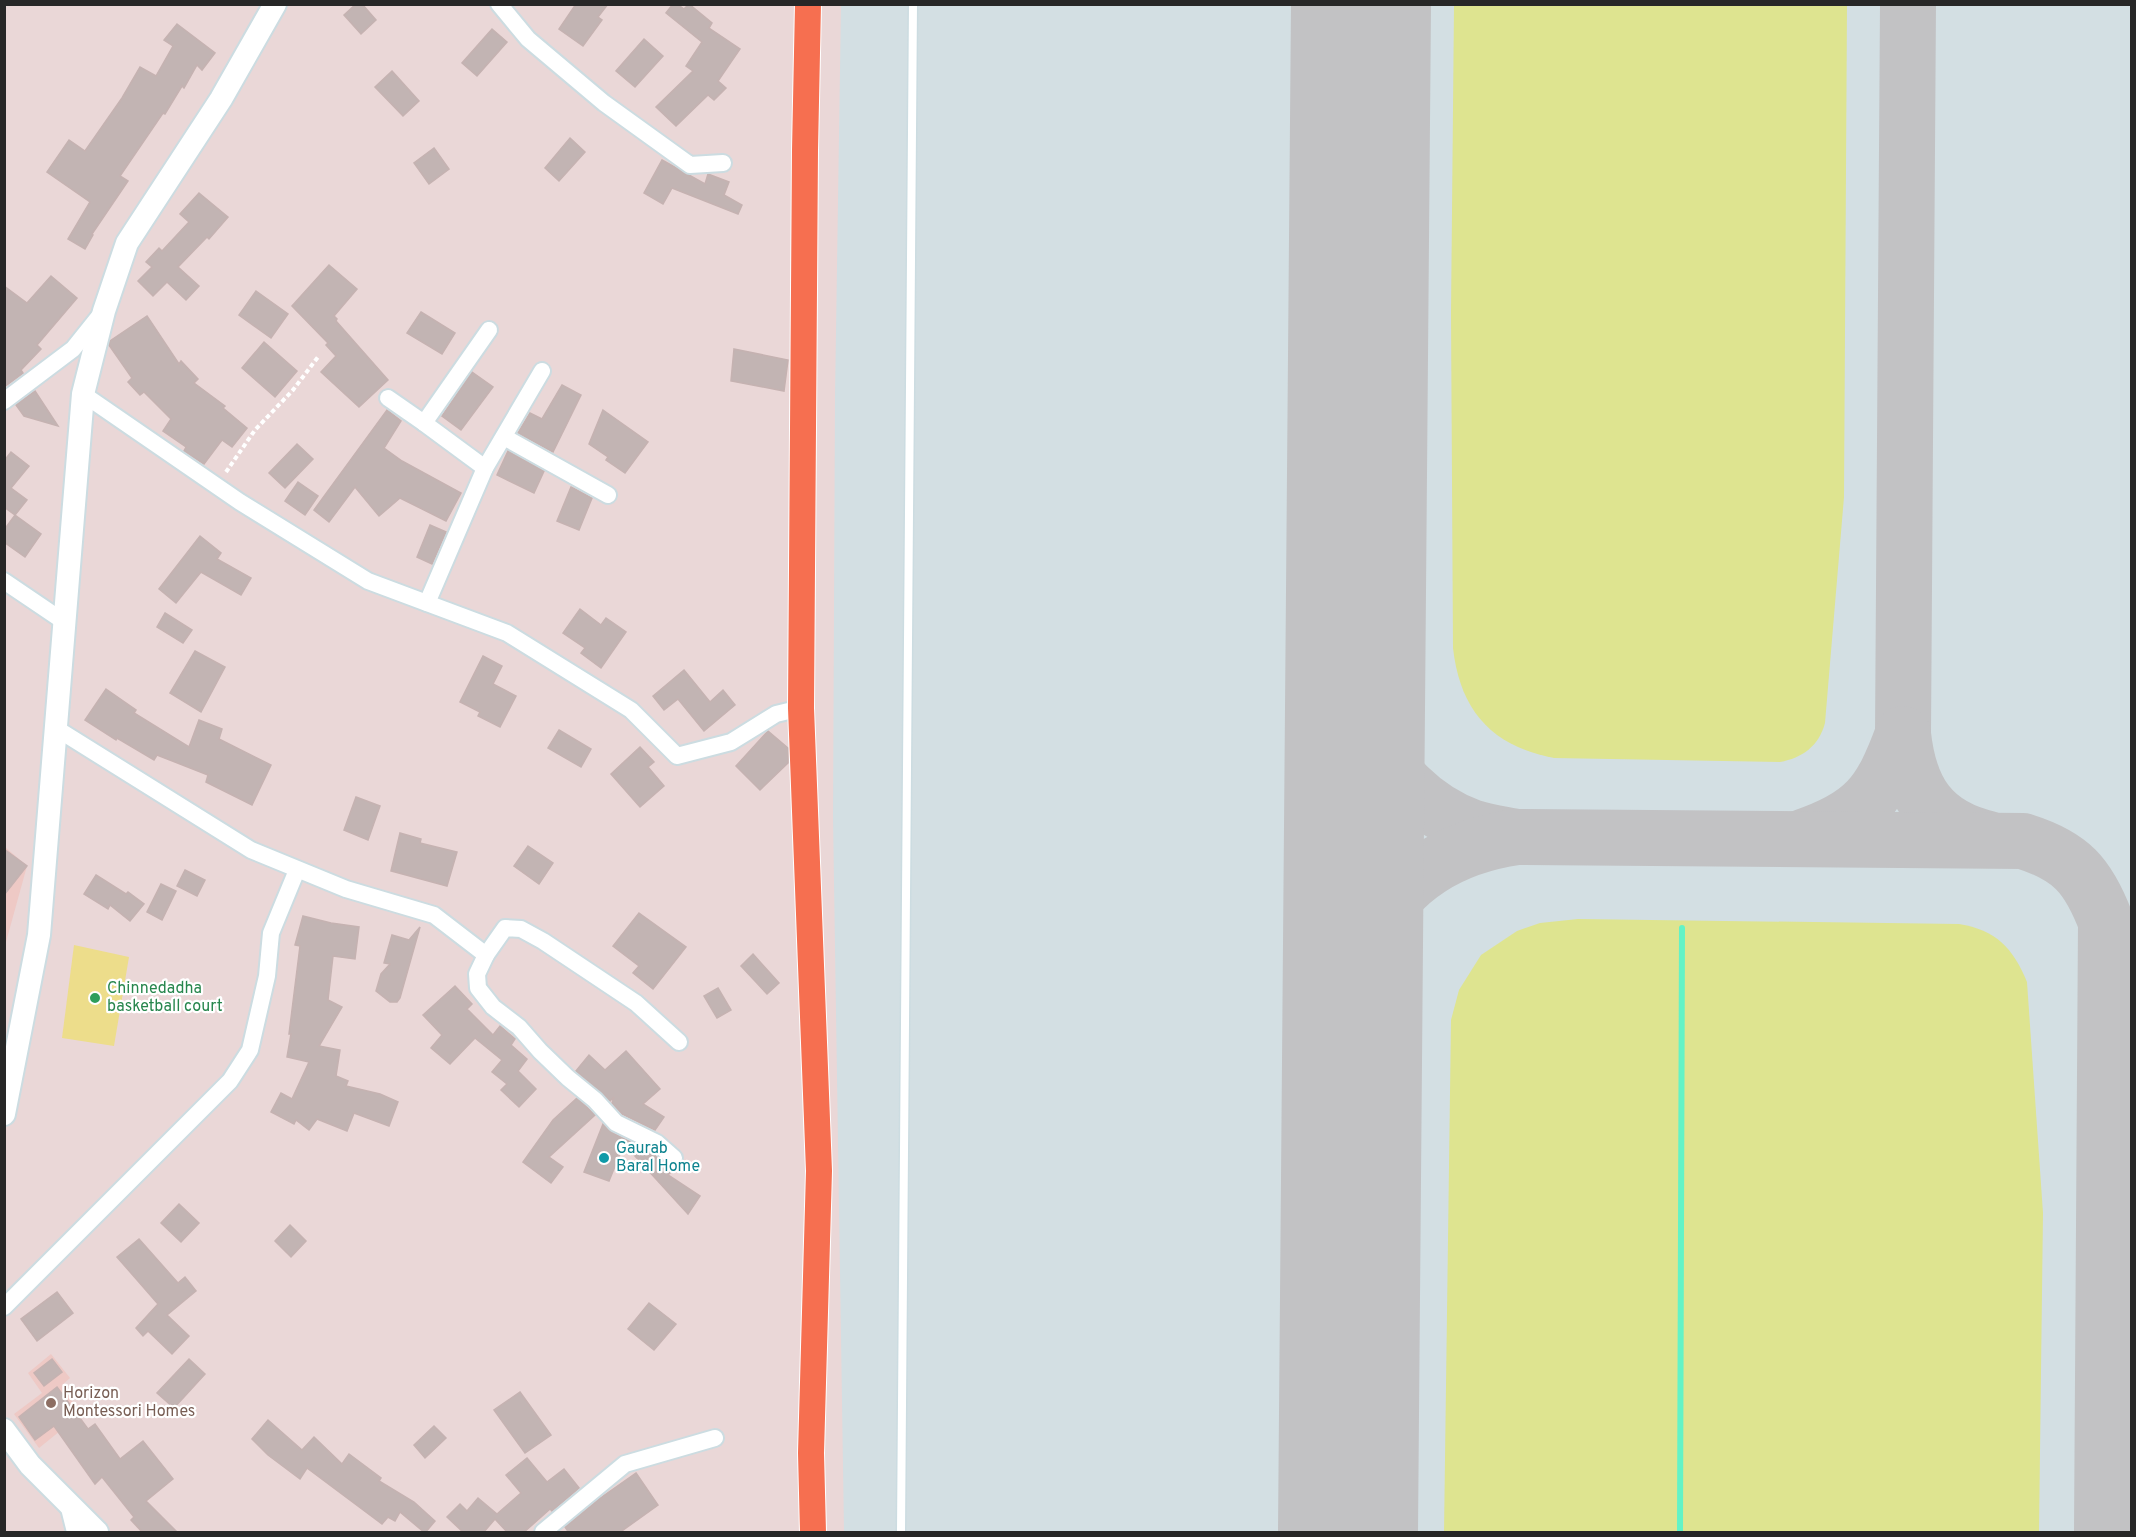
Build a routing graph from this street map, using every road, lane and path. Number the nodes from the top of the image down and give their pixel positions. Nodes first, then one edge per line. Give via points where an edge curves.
1 (275, 4) edge
2 (499, 4) edge
3 (808, 4) edge
4 (913, 4) edge
5 (723, 163) dead end
6 (104, 311) junction
7 (489, 330) dead end
8 (318, 357) dead end
9 (542, 371) dead end
10 (83, 394) junction
11 (388, 398) dead end
12 (4, 401) edge
13 (424, 423) junction
14 (504, 437) junction
15 (485, 468) junction
16 (217, 485) junction
17 (608, 495) dead end
18 (4, 581) edge
19 (427, 603) junction
20 (63, 621) junction
21 (801, 708) junction
22 (54, 727) junction
23 (297, 870) junction
24 (486, 955) junction
25 (679, 1042) dead end
26 (4, 1114) edge
27 (674, 1158) dead end
28 (4, 1307) edge
29 (4, 1430) edge
30 (715, 1438) dead end
31 (68, 1504) junction
32 (75, 1533) edge
33 (97, 1533) edge
34 (543, 1533) edge
35 (813, 1533) edge
36 (901, 1533) edge

1 - 6 street via 221,99 127,243
2 - 5 street via 528,39 604,103 690,165
3 - 21 main road
4 - 36 lane
6 - 10 street
6 - 12 street via 73,349
7 - 13 street
8 - 16 path via 255,430
9 - 14 street
10 - 16 street
10 - 20 street
11 - 13 street
13 - 15 street
14 - 15 street
14 - 17 street
15 - 19 street
16 - 19 street via 368,581
18 - 20 street
19 - 21 street via 507,633 631,710 677,756 731,742 776,714
20 - 22 street
21 - 35 main road via 819,1171 811,1453
22 - 23 street via 251,850
22 - 26 street via 39,935
23 - 24 street via 434,915
23 - 28 street via 271,933 267,976 250,1050 230,1081
24 - 25 street via 505,928 521,929 636,1003
24 - 27 street via 477,974 478,988 493,1007 519,1027 616,1123 657,1143
29 - 31 street via 30,1465
30 - 34 street via 625,1464
31 - 32 street
31 - 33 street

